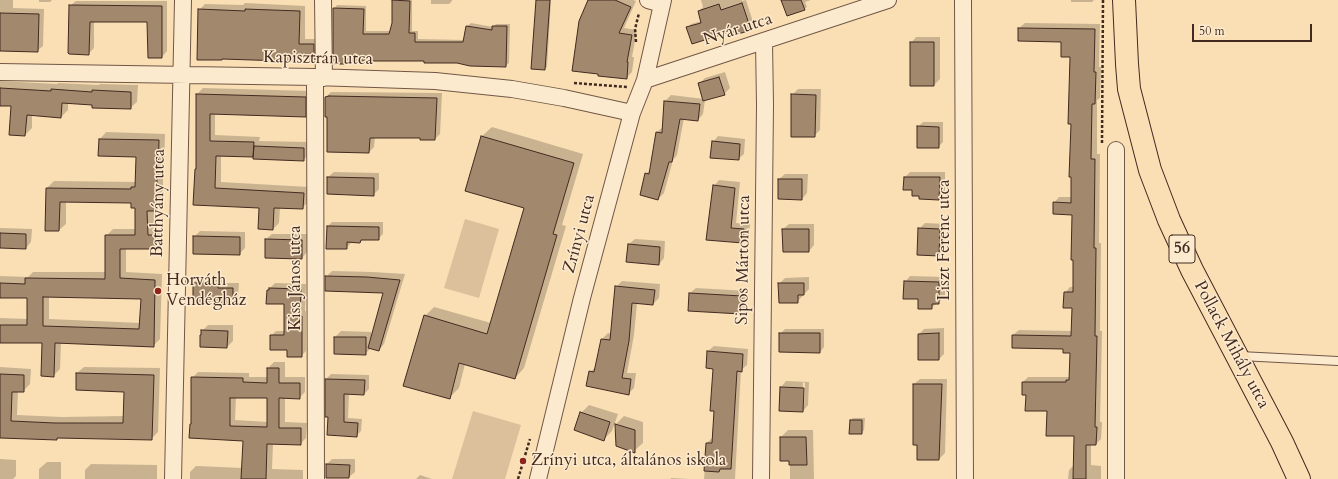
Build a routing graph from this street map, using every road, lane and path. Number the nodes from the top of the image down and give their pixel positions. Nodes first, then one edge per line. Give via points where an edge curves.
1 (183, 0) edge
2 (323, 0) edge
3 (888, 0) edge
4 (963, 0) edge
5 (1103, 0) edge
6 (1124, 0) edge
7 (653, 4) edge
8 (764, 42) junction
9 (636, 43) dead end
10 (0, 72) edge
11 (181, 75) junction
12 (319, 78) junction
13 (645, 80) junction
14 (571, 82) dead end
15 (628, 87) dead end
16 (632, 113) junction
17 (1116, 150) joint
18 (1238, 356) junction
19 (1338, 361) edge
20 (531, 435) dead end
21 (173, 479) edge
22 (316, 479) edge
23 (518, 479) edge
24 (538, 479) edge
25 (761, 479) edge
26 (965, 479) edge
27 (1116, 479) edge
28 (1299, 479) edge

1 - 11 street, Batthyány utca
2 - 12 street, Kiss János utca
3 - 8 street, Nyár utca
4 - 26 street, Liszt Ferenc utca
5 - 17 path via 1102,150
6 - 18 main road, Pollack Mihály utca / 56 via 1126,64 1150,170 1181,246
7 - 9 path via 635,29
7 - 13 street, Zrínyi utca
8 - 13 street, Nyár utca
8 - 25 street, Sipos Márton utca
10 - 11 street, Kapisztrán utca
11 - 12 street, Kapisztrán utca
11 - 21 street, Batthyány utca
12 - 16 street, Kapisztrán utca via 435,81 512,89
12 - 22 street, Kiss János utca
13 - 16 street, Zrínyi utca
14 - 15 path
16 - 24 street, Zrínyi utca via 582,298
17 - 27 street
18 - 19 lane
18 - 28 main road, Pollack Mihály utca / 56
20 - 23 path

